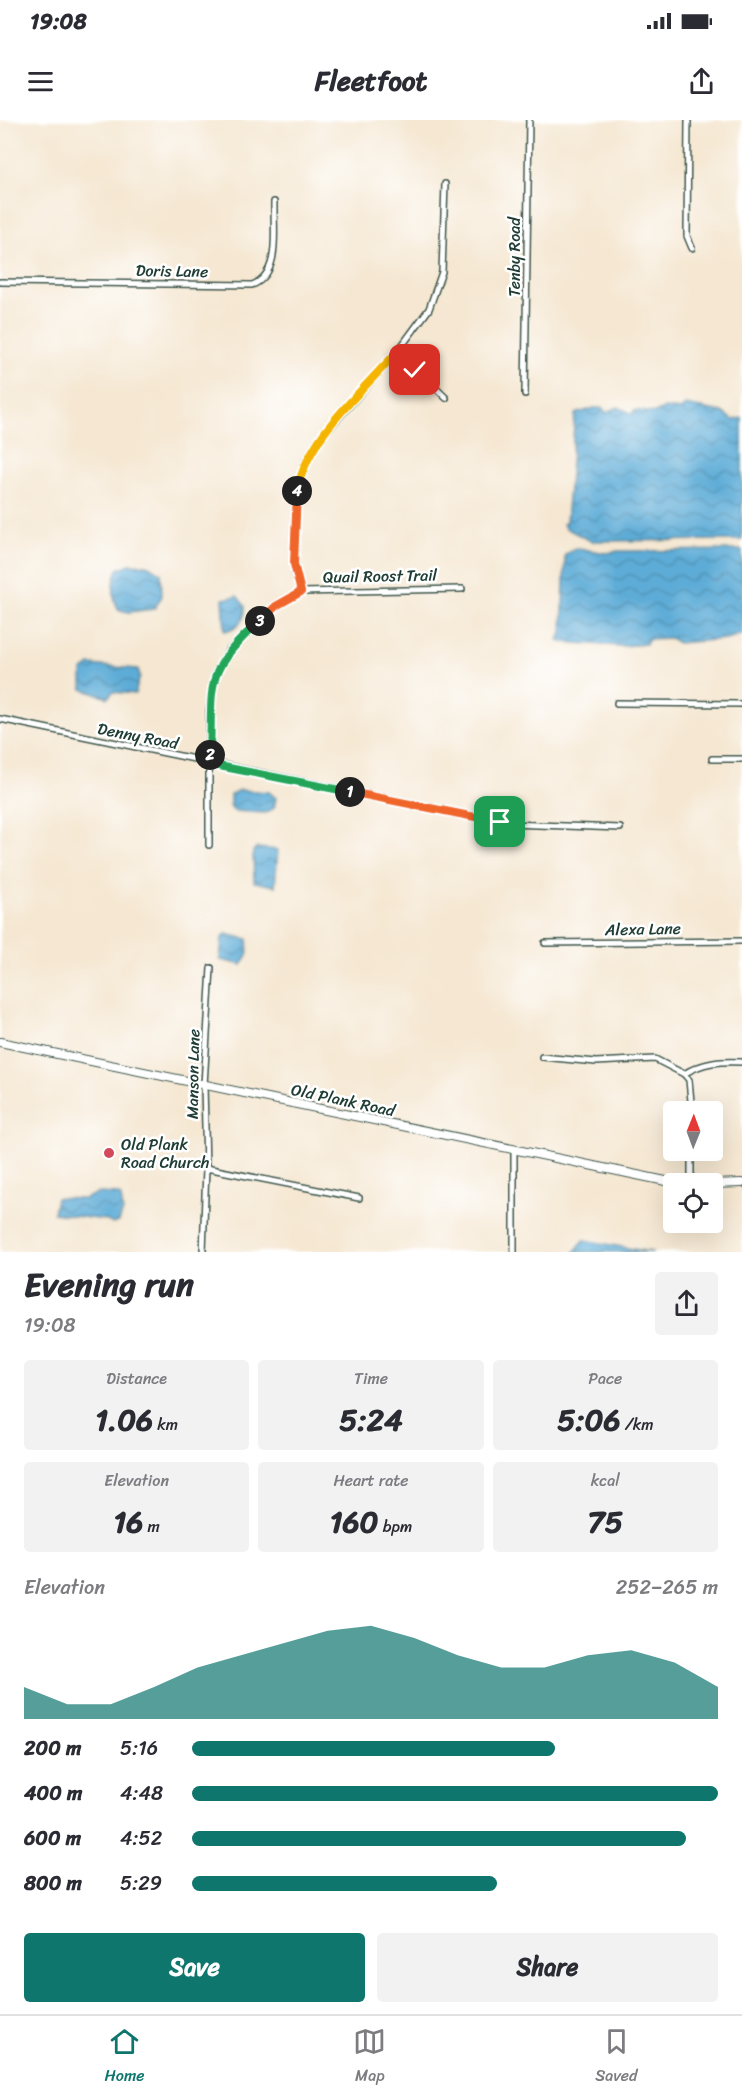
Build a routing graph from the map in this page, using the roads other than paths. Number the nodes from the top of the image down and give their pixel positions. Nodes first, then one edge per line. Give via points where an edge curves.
1 (529, 120) edge
2 (688, 120) edge
3 (445, 184) dead end
4 (273, 202) dead end
5 (692, 248) dead end
6 (0, 282) edge
7 (398, 351) junction
8 (525, 394) dead end
9 (446, 398) dead end
10 (462, 589) dead end
11 (301, 592) junction
12 (617, 703) dead end
13 (742, 704) edge
14 (0, 719) edge
15 (712, 759) dead end
16 (742, 759) edge
17 (209, 764) junction
18 (620, 828) dead end
19 (209, 845) dead end
20 (742, 941) edge
21 (545, 943) dead end
22 (211, 968) dead end
23 (0, 1042) edge
24 (542, 1057) dead end
25 (742, 1062) edge
26 (684, 1074) junction
27 (204, 1085) junction
28 (692, 1101) edge
29 (514, 1150) junction
30 (206, 1168) junction
31 (663, 1181) edge
32 (742, 1183) edge
33 (723, 1184) edge
34 (359, 1198) dead end
35 (203, 1252) edge
36 (514, 1252) edge

1 - 8 street, Tenby Road
2 - 5 street via 687,236
3 - 7 street via 440,281 426,315
4 - 6 street, Doris Lane via 272,265 252,285
7 - 9 street
7 - 11 street via 317,441 306,461 296,495 296,574
10 - 11 street, Quail Roost Trail
11 - 17 street, Quail Roost Trail via 276,606 224,657 213,681
12 - 13 street
14 - 17 street, Denny Road
15 - 16 street
17 - 18 street, Denny Road via 510,824
17 - 19 street
20 - 21 street, Alexa Lane
22 - 27 street, Manson Lane
23 - 27 street, Old Plank Road
24 - 26 street via 596,1062 655,1059
25 - 26 street via 714,1062
26 - 28 street
27 - 29 street, Old Plank Road
27 - 30 street, Manson Lane
29 - 31 street, Old Plank Road
29 - 36 street
30 - 34 street
30 - 35 street, Manson Lane
32 - 33 street

